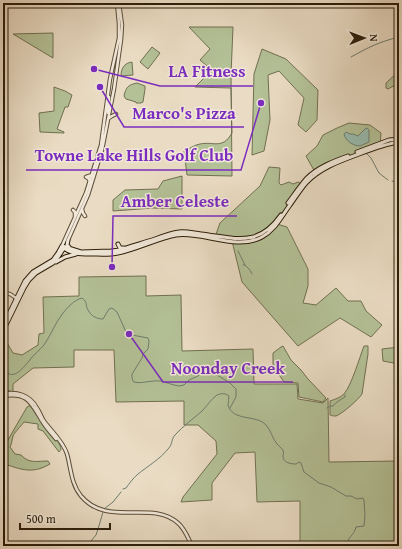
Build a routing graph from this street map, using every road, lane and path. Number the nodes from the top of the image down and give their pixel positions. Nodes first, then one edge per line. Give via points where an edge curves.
1 (118, 3) edge
2 (118, 12) junction
3 (116, 16) dead end
4 (118, 49) dead end
5 (117, 67) junction
6 (108, 91) junction
7 (106, 107) junction
8 (111, 108) junction
9 (102, 111) dead end
10 (108, 119) junction
11 (105, 134) junction
12 (399, 140) edge
13 (92, 174) junction
14 (90, 184) junction
15 (82, 209) junction
16 (73, 210) dead end
17 (86, 216) dead end
18 (76, 217) junction
19 (68, 240) junction
20 (118, 244) dead end
21 (64, 247) junction
22 (70, 248) junction
23 (126, 248) junction
24 (80, 254) junction
25 (50, 265) junction
26 (3, 293) edge
27 (16, 298) junction
28 (3, 326) edge
29 (3, 331) edge
30 (3, 395) edge
31 (192, 546) edge

1 - 2 street
1 - 5 street via 122,33
2 - 3 street
2 - 6 street via 118,42
4 - 5 street
5 - 8 street
6 - 7 street
6 - 11 street
7 - 9 street
7 - 13 street via 101,145
8 - 10 street
8 - 10 street via 116,114
10 - 11 street
11 - 15 street via 94,178
12 - 23 main road via 389,140 319,169 300,187 274,224 256,237 235,239 179,232
12 - 24 main road via 321,171 306,183 272,230 262,237 236,242 181,235 118,253
13 - 14 street
13 - 14 street via 86,177
14 - 18 street
15 - 17 street
15 - 19 street
16 - 18 street
18 - 21 street
19 - 21 street
19 - 22 main road via 67,245
20 - 23 main road via 120,248
21 - 22 main road
21 - 24 main road
21 - 25 main road
21 - 27 main road via 53,260 27,278
22 - 23 main road via 85,252 111,252
24 - 25 main road via 65,257
25 - 29 main road via 29,280
26 - 27 street
27 - 28 main road
30 - 31 street via 20,394 33,402 62,443 75,487 90,504 108,512 154,513 167,516 181,526

